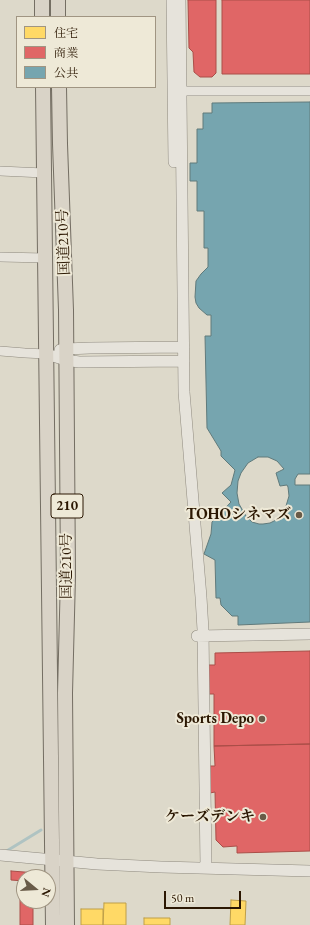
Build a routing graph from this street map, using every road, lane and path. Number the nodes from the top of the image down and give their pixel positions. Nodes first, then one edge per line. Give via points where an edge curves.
1 (42, 0) edge
2 (58, 0) edge
3 (172, 0) edge
4 (180, 0) edge
5 (42, 16) edge
6 (58, 16) edge
7 (42, 88) edge
8 (59, 88) edge
9 (177, 91) junction
10 (310, 91) edge
11 (0, 171) edge
12 (44, 173) junction
13 (0, 257) edge
14 (44, 258) junction
15 (180, 347) junction
16 (0, 351) edge
17 (46, 354) junction
18 (66, 355) junction
19 (180, 361) junction
20 (310, 634) edge
21 (200, 636) junction
22 (0, 855) edge
23 (52, 860) junction
24 (66, 862) junction
25 (203, 868) junction
26 (310, 872) edge
27 (53, 925) edge
28 (67, 925) edge

1 - 5 highway
2 - 6 highway
3 - 9 street
4 - 9 street
7 - 12 highway, 国道210号 / 210
8 - 18 highway, 国道210号 / 210
9 - 10 street
9 - 15 street
11 - 12 street
12 - 14 highway, 国道210号 / 210
13 - 14 street
14 - 17 highway, 国道210号 / 210
15 - 18 street via 90,348
15 - 19 street
16 - 17 street
17 - 18 street
17 - 23 highway, 国道210号 / 210
18 - 19 street via 79,362
18 - 24 highway, 国道210号 / 210
19 - 21 street via 178,384
20 - 21 street
21 - 25 street
22 - 23 street
23 - 24 street
23 - 27 highway, 国道210号 / 210
24 - 25 street
24 - 28 highway, 国道210号 / 210
25 - 26 street

